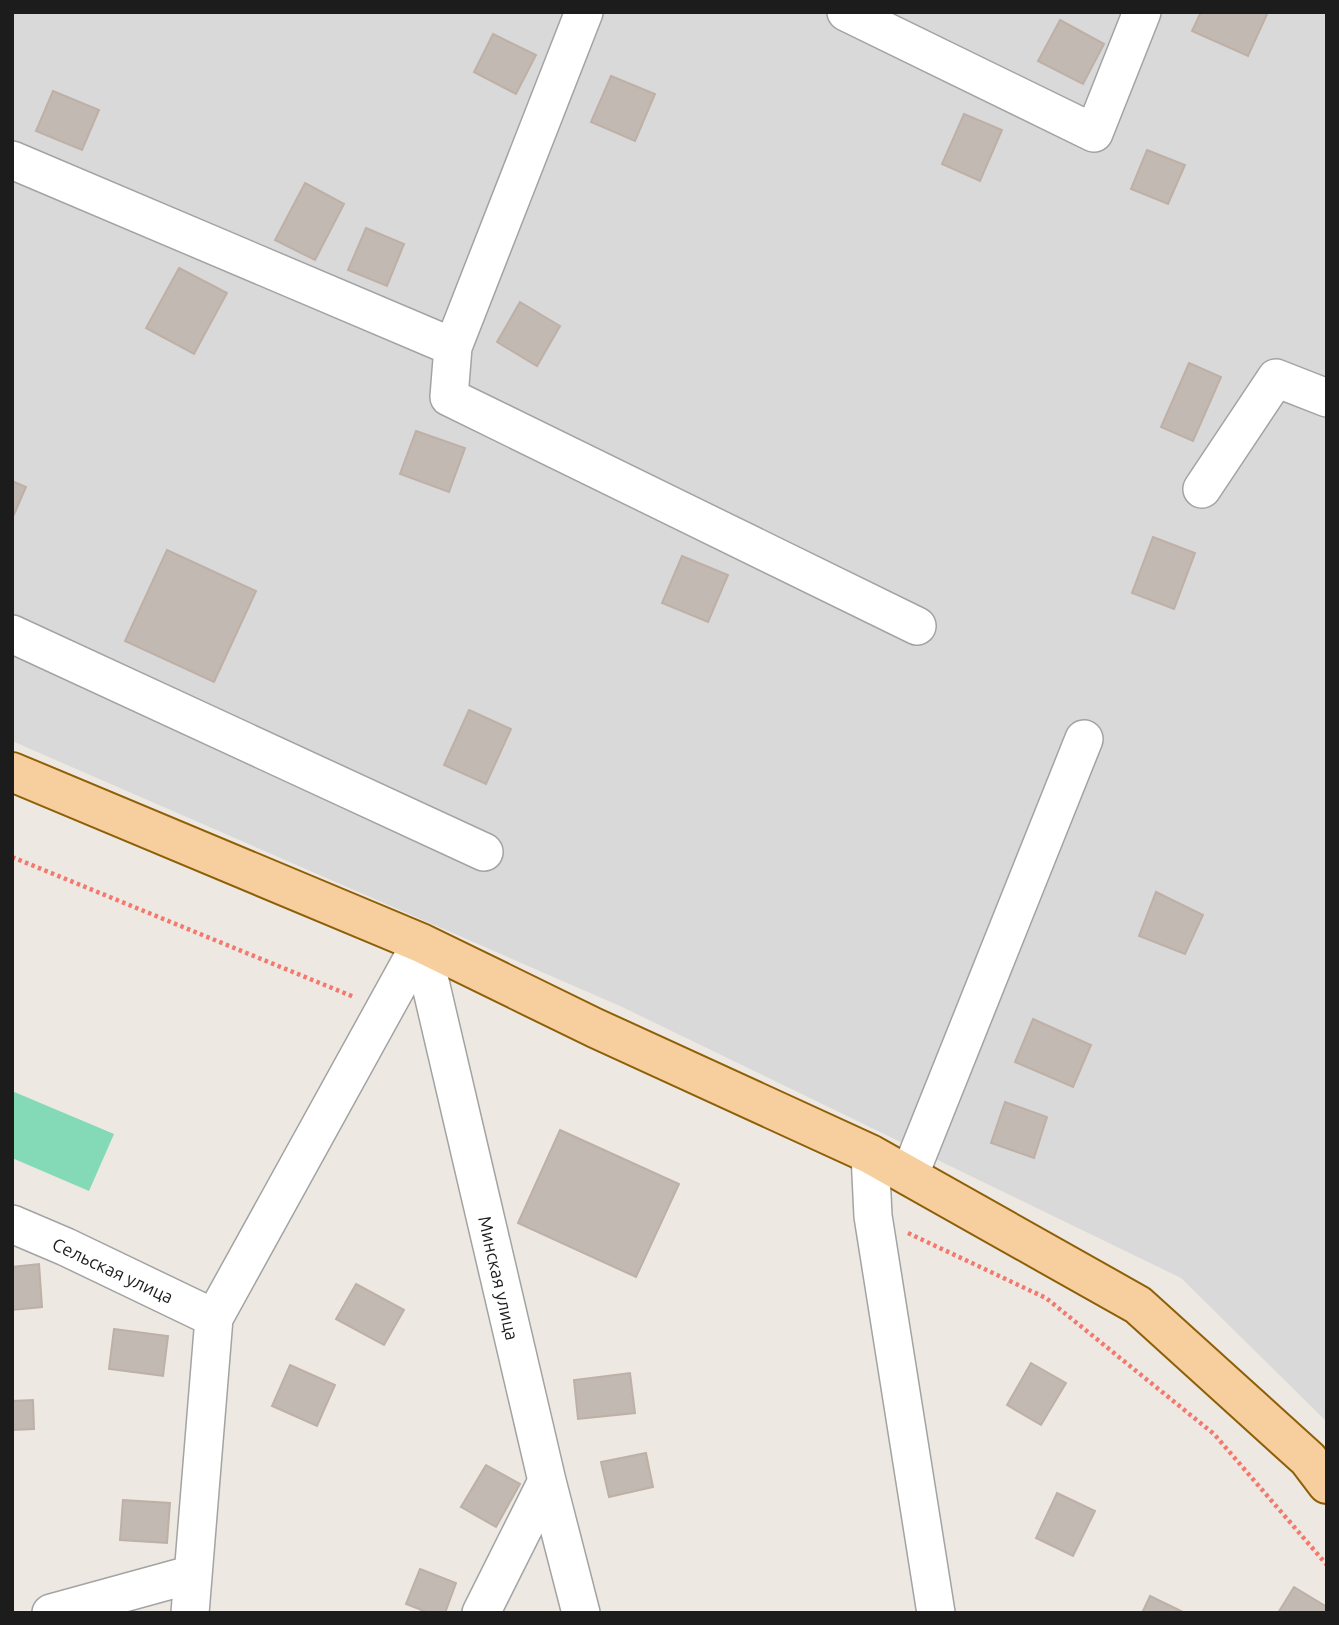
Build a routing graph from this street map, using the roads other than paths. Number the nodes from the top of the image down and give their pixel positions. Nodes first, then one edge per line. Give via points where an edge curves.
1 (584, 12) edge
2 (846, 12) edge
3 (1142, 12) edge
4 (12, 160) edge
5 (453, 347) junction
6 (1327, 398) edge
7 (1202, 489) dead end
8 (917, 626) dead end
9 (12, 634) edge
10 (1084, 739) dead end
11 (12, 772) edge
12 (484, 852) dead end
13 (421, 943) junction
14 (870, 1153) junction
15 (909, 1176) junction
16 (12, 1224) edge
17 (214, 1318) junction
18 (547, 1481) junction
19 (1327, 1484) edge
20 (193, 1574) junction
21 (51, 1613) edge
22 (190, 1613) edge
23 (481, 1613) edge
24 (581, 1613) edge
25 (936, 1613) edge

1 - 5 street
2 - 3 street via 1094,133
4 - 5 street
5 - 8 street via 449,397
6 - 7 street via 1276,379
9 - 12 street
10 - 15 street
11 - 13 main road
13 - 14 main road
13 - 17 street
13 - 18 street, Минская улица
14 - 15 main road
14 - 25 street via 873,1216
15 - 19 main road via 1138,1305 1308,1459
16 - 17 street, Сельская улица
17 - 20 street
18 - 23 street
18 - 24 street, Минская улица
20 - 21 street
20 - 22 street

